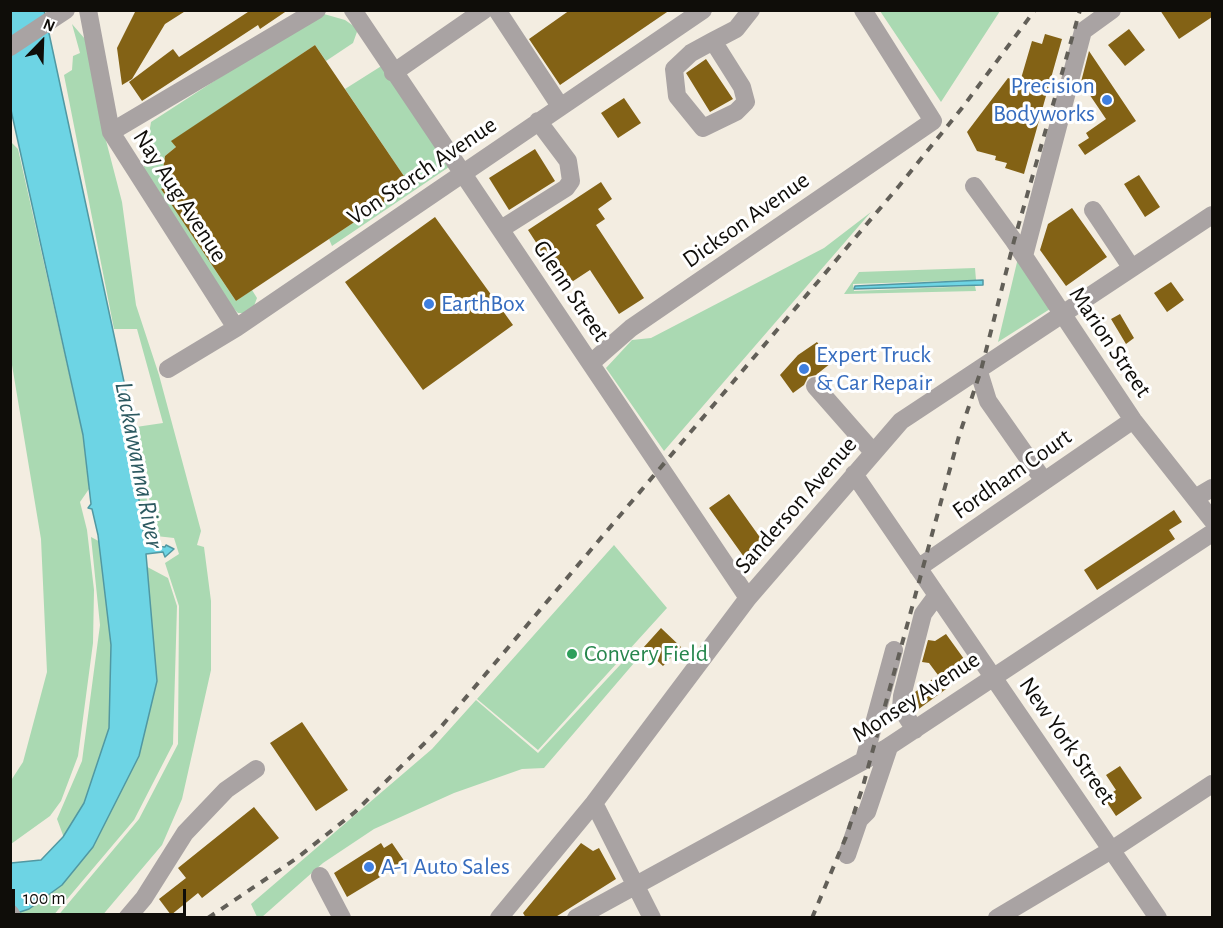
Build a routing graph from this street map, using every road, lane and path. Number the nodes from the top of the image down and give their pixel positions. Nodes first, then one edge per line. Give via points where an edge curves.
1 (317, 10) edge
2 (353, 10) edge
3 (484, 10) edge
4 (497, 10) edge
5 (703, 10) edge
6 (752, 10) edge
7 (863, 10) edge
8 (1112, 10) edge
9 (89, 11) edge
10 (63, 12) edge
11 (714, 41) junction
12 (10, 47) edge
13 (393, 73) junction
14 (560, 106) junction
15 (538, 121) junction
16 (111, 132) junction
17 (463, 171) junction
18 (974, 186) dead end
19 (1093, 210) dead end
20 (1212, 215) edge
21 (501, 230) junction
22 (1024, 256) junction
23 (1131, 267) junction
24 (1062, 312) junction
25 (236, 328) junction
26 (591, 363) junction
27 (168, 369) dead end
28 (979, 372) junction
29 (815, 386) dead end
30 (1133, 420) junction
31 (873, 452) junction
32 (854, 474) junction
33 (1044, 481) junction
34 (1212, 488) edge
35 (1195, 498) junction
36 (1212, 520) edge
37 (1212, 533) edge
38 (918, 568) junction
39 (937, 596) junction
40 (748, 598) junction
41 (894, 650) dead end
42 (992, 677) junction
43 (915, 730) junction
44 (889, 747) junction
45 (864, 760) junction
46 (256, 769) dead end
47 (1212, 784) edge
48 (594, 803) junction
49 (1113, 849) junction
50 (847, 855) dead end
51 (320, 876) dead end
52 (636, 885) junction
53 (127, 918) edge
54 (342, 918) edge
55 (500, 918) edge
56 (576, 918) edge
57 (652, 918) edge
58 (997, 918) edge
59 (1158, 918) edge

1 - 16 street
2 - 13 street, Glenn Street
3 - 13 street
4 - 14 street
5 - 14 street, Von Storch Avenue
6 - 11 street via 736,29
7 - 26 street, Dickson Avenue via 933,121 631,328
8 - 22 street via 1083,31
9 - 16 street, Nay Aug Avenue
10 - 12 street
11 - 11 street via 691,53 674,69 677,96 703,128 727,118 746,102 742,87
13 - 17 street, Glenn Street
14 - 15 street, Von Storch Avenue
15 - 17 street, Von Storch Avenue
15 - 21 street via 568,161 571,181
16 - 25 street, Nay Aug Avenue
17 - 21 street, Glenn Street
17 - 25 street, Von Storch Avenue
18 - 22 street, Marion Street
19 - 23 street
20 - 23 street, Sanderson Avenue
21 - 26 street, Glenn Street
22 - 24 street, Marion Street
23 - 24 street, Sanderson Avenue
24 - 28 street, Sanderson Avenue
24 - 30 street, Marion Street
25 - 27 street, Von Storch Avenue
26 - 40 street, Glenn Street
28 - 31 street, Sanderson Avenue via 900,421
28 - 33 street via 988,400
29 - 31 street
30 - 33 street, Fordham Court
30 - 35 street, Marion Street
31 - 32 street, Sanderson Avenue
32 - 38 street, New York Street
32 - 40 street, Sanderson Avenue
33 - 38 street, Fordham Court
34 - 35 street
35 - 36 street, Marion Street
37 - 42 street, Monsey Avenue
38 - 39 street, New York Street
39 - 42 street, New York Street
39 - 43 street via 923,614 902,696 904,715
40 - 48 street, Sanderson Avenue
41 - 45 street
42 - 43 street, Monsey Avenue
42 - 49 street, New York Street
43 - 44 street, Monsey Avenue
44 - 45 street, Monsey Avenue
44 - 50 street via 867,812 859,820
45 - 52 street, Monsey Avenue
46 - 53 street via 226,790 184,833
47 - 49 street
48 - 52 street
48 - 55 street, Sanderson Avenue
49 - 58 street
49 - 59 street, New York Street
51 - 54 street
52 - 56 street, Monsey Avenue
52 - 57 street

